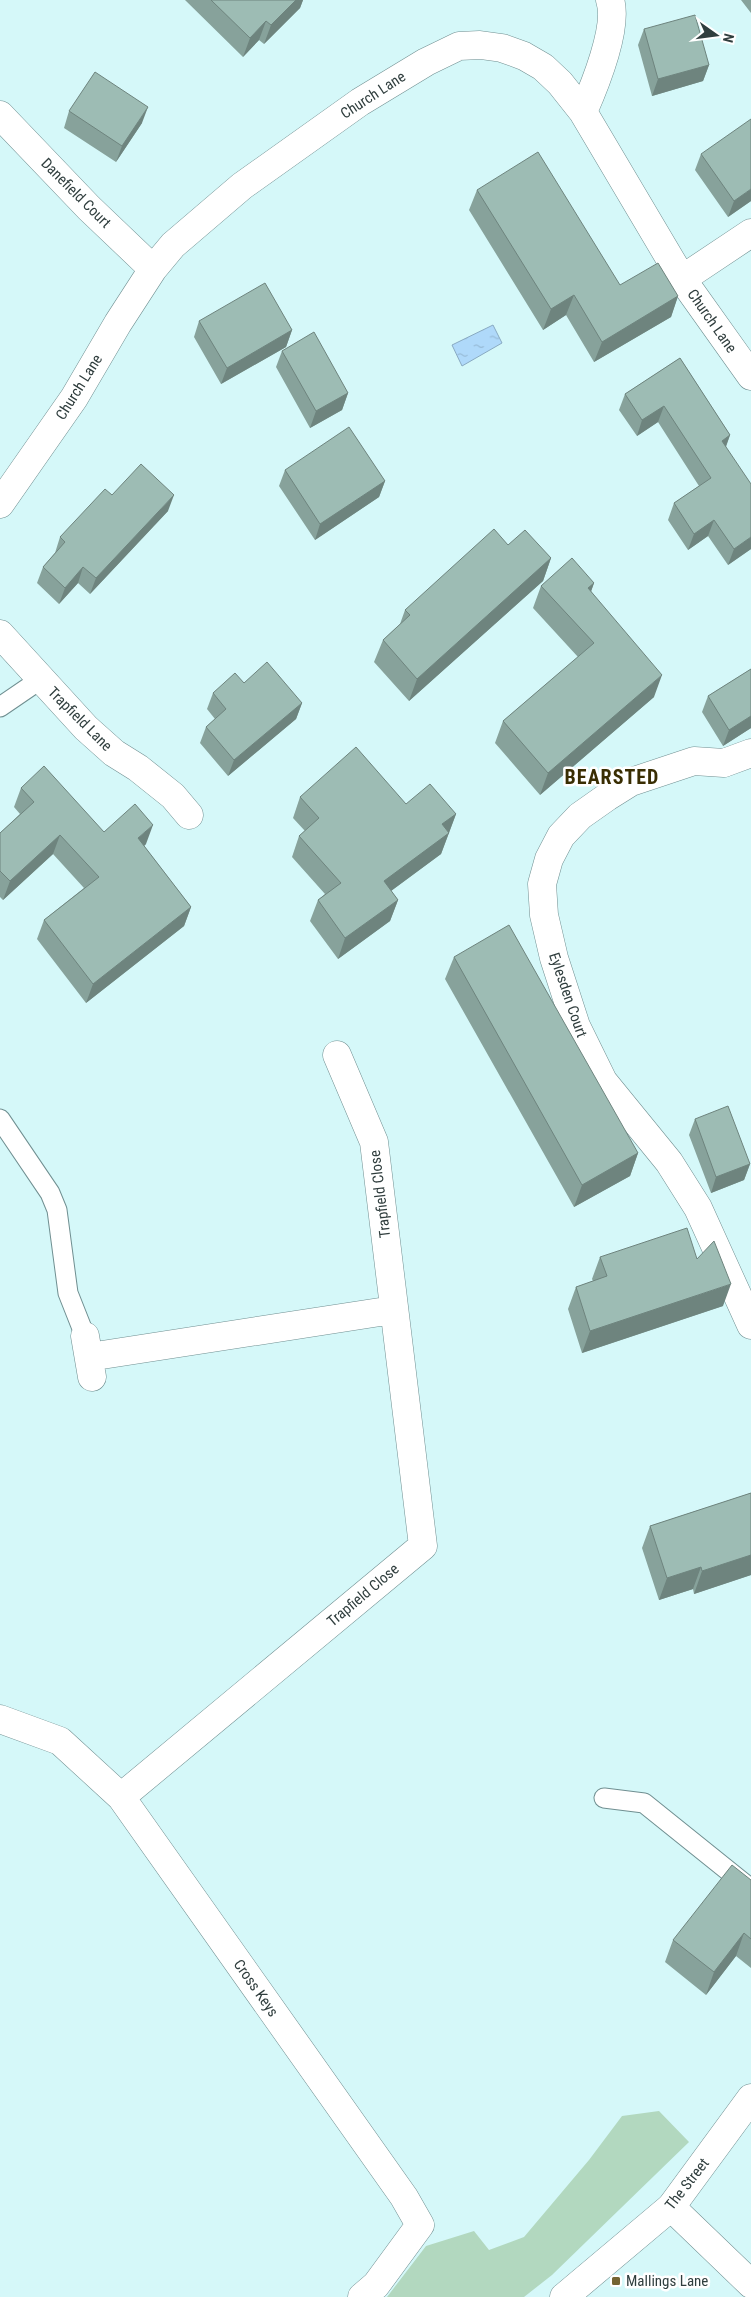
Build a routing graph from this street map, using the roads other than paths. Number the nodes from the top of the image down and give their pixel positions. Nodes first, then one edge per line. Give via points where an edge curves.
1 (612, 1) edge
2 (583, 112) junction
3 (0, 115) edge
4 (751, 233) edge
5 (153, 270) junction
6 (682, 279) junction
7 (751, 376) edge
8 (0, 504) edge
9 (0, 634) edge
10 (41, 679) junction
11 (0, 707) edge
12 (751, 753) edge
13 (190, 815) dead end
14 (337, 1055) dead end
15 (0, 1119) edge
16 (393, 1310) junction
17 (751, 1325) edge
18 (89, 1357) joint
19 (0, 1719) edge
20 (121, 1797) junction
21 (604, 1798) dead end
22 (751, 1889) edge
23 (751, 2098) edge
24 (671, 2207) junction
25 (751, 2284) edge
26 (362, 2297) edge
27 (564, 2297) edge

1 - 2 street via 601,68
2 - 5 street, Church Lane via 560,83 543,67 524,56 502,48 459,46 360,102 242,186 173,245
2 - 6 street, Church Lane
3 - 5 street, Danefield Court
4 - 6 street
5 - 8 street, Church Lane via 74,398
6 - 7 street, Church Lane
9 - 10 street, Trapfield Lane
10 - 11 lane
10 - 13 street, Trapfield Lane via 86,728 173,796
12 - 17 street, Eylesden Court via 724,763 694,761 631,782 607,797 580,816 561,836 548,858 542,884 544,915 554,958 576,1026 603,1081 668,1162 698,1208
14 - 16 street, Trapfield Close via 374,1142
15 - 18 lane via 50,1193 57,1210 68,1293
16 - 18 street
16 - 20 street, Trapfield Close via 423,1546
19 - 20 street, Cross Keys via 60,1741
20 - 26 street, Cross Keys via 398,2188 420,2225 376,2285
21 - 22 lane via 644,1803
23 - 24 street, The Street
24 - 25 street
24 - 27 street, The Street

